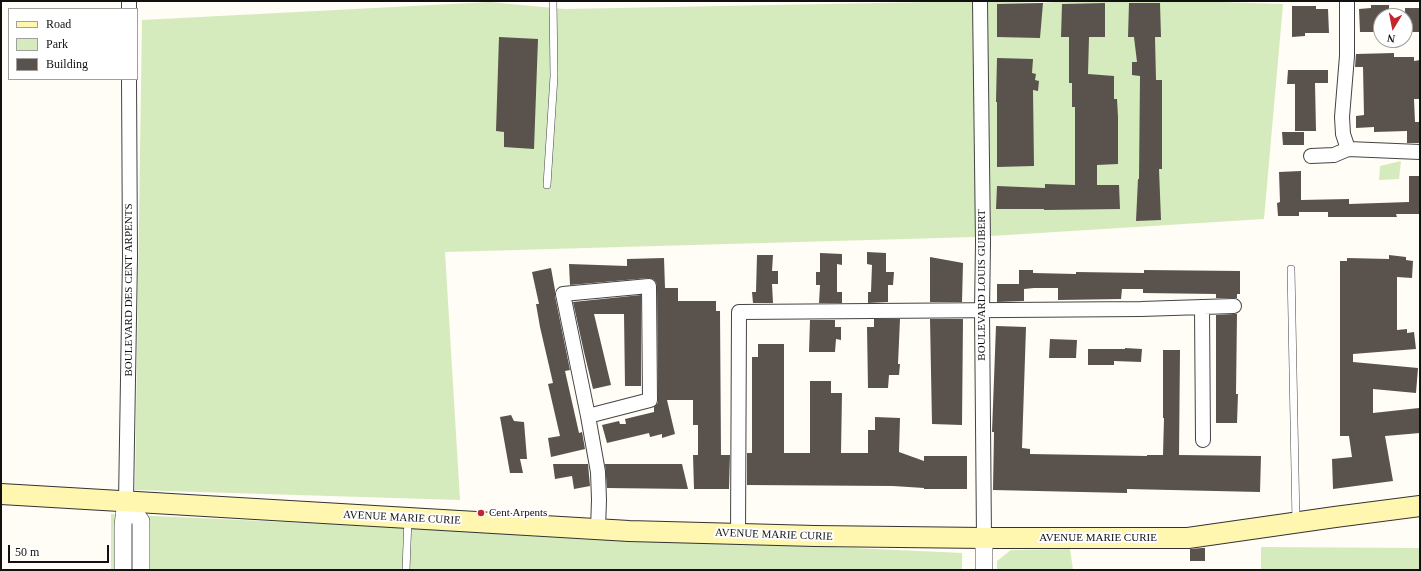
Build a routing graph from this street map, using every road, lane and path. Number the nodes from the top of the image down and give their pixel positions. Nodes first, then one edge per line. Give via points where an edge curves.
1 (553, 1) edge
2 (980, 1) edge
3 (1346, 1) edge
4 (129, 80) edge
5 (1348, 149) junction
6 (1420, 152) edge
7 (1311, 156) dead end
8 (548, 185) dead end
9 (1291, 268) dead end
10 (1234, 306) dead end
11 (1202, 307) junction
12 (982, 310) junction
13 (588, 416) junction
14 (1203, 440) dead end
15 (1, 494) edge
16 (126, 501) junction
17 (1420, 506) edge
18 (408, 518) junction
19 (1296, 522) junction
20 (598, 529) junction
21 (738, 534) junction
22 (984, 538) junction
23 (123, 570) edge
24 (141, 570) edge
25 (406, 570) edge
26 (984, 570) edge

1 - 8 lane via 554,76
2 - 12 street, BOULEVARD LOUIS GUIBERT
3 - 5 street via 1347,56 1342,134
4 - 16 street, BOULEVARD DES CENT ARPENTS via 130,257
5 - 6 street
5 - 7 street via 1334,155
9 - 19 lane
10 - 11 street
11 - 12 street
11 - 14 street
12 - 21 street via 739,312
12 - 22 street, BOULEVARD LOUIS GUIBERT
13 - 13 street via 562,294 649,286 650,400
13 - 20 street via 598,472
15 - 16 main road, AVENUE MARIE CURIE
16 - 18 main road, AVENUE MARIE CURIE
16 - 23 street, BOULEVARD DES CENT ARPENTS
16 - 24 street via 141,521
17 - 19 main road, AVENUE MARIE CURIE
18 - 20 main road, AVENUE MARIE CURIE
18 - 25 lane
19 - 22 main road, AVENUE MARIE CURIE via 1188,538
20 - 21 main road, AVENUE MARIE CURIE
21 - 22 main road, AVENUE MARIE CURIE
22 - 26 street, BOULEVARD LOUIS GUIBERT

